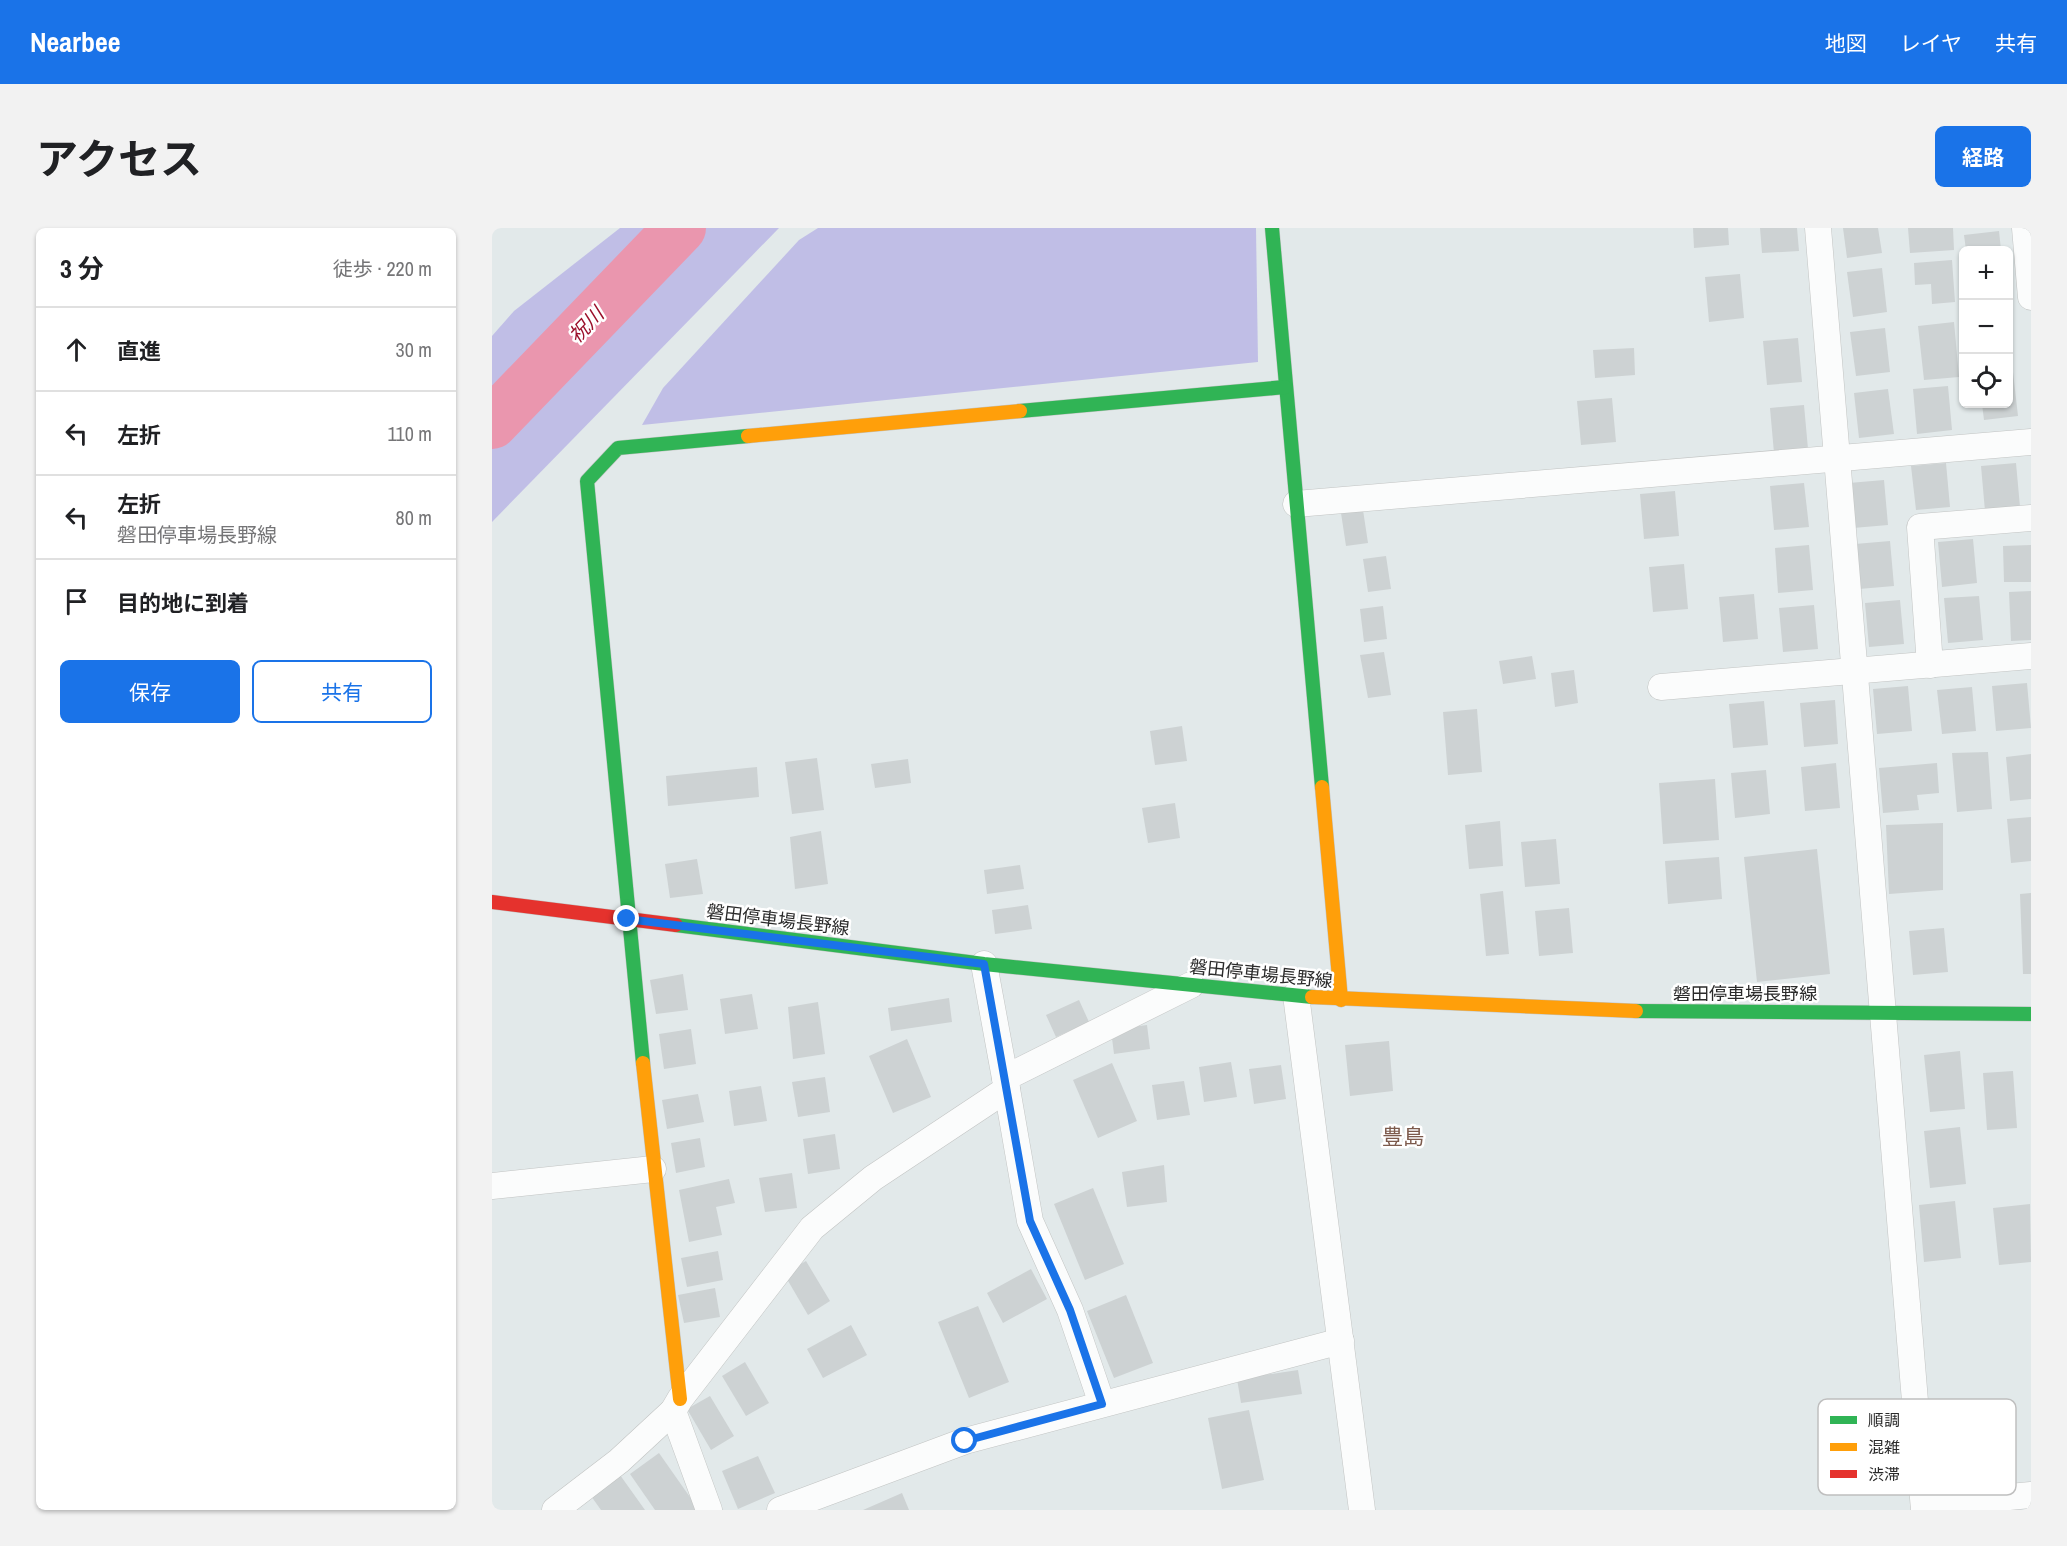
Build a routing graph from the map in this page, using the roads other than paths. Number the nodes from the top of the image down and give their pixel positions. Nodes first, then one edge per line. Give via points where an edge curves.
1 (1272, 228) edge
2 (1818, 228) edge
3 (2025, 228) edge
4 (2031, 297) edge
5 (1285, 387) junction
6 (2031, 442) edge
7 (1837, 458) junction
8 (1296, 504) junction
9 (2031, 518) edge
10 (2031, 656) edge
11 (1930, 665) junction
12 (1855, 672) junction
13 (1661, 687) dead end
14 (492, 902) edge
15 (627, 919) junction
16 (984, 964) junction
17 (1191, 985) junction
18 (1296, 995) junction
19 (1341, 1000) junction
20 (1883, 1013) junction
21 (2031, 1014) edge
22 (1006, 1084) junction
23 (653, 1169) junction
24 (492, 1186) edge
25 (1341, 1341) junction
26 (1915, 1399) edge
27 (1102, 1404) junction
28 (677, 1405) junction
29 (2031, 1495) edge
30 (1924, 1508) edge
31 (555, 1510) edge
32 (709, 1510) edge
33 (780, 1510) edge
34 (1362, 1510) edge

1 - 5 street
2 - 7 street
3 - 4 street
5 - 8 street
5 - 15 street via 618,448 587,481
6 - 7 street
7 - 8 street
7 - 12 street
8 - 19 street
9 - 11 street via 1920,527
10 - 11 street
11 - 12 street
12 - 13 street
12 - 20 street
14 - 15 street, 磐田停車場長野線
15 - 16 street, 磐田停車場長野線
15 - 23 street
16 - 17 street, 磐田停車場長野線
16 - 22 street
17 - 18 street, 磐田停車場長野線
17 - 22 street
18 - 19 street, 磐田停車場長野線
18 - 25 street
19 - 20 street, 磐田停車場長野線 via 1605,1011
20 - 21 street, 磐田停車場長野線
20 - 26 street
22 - 27 street via 1030,1221 1070,1310
22 - 28 street via 873,1178 812,1228
23 - 24 street
23 - 28 street
25 - 27 street
25 - 34 street
27 - 33 street via 965,1441
28 - 31 street via 619,1461
28 - 32 street
29 - 30 street

